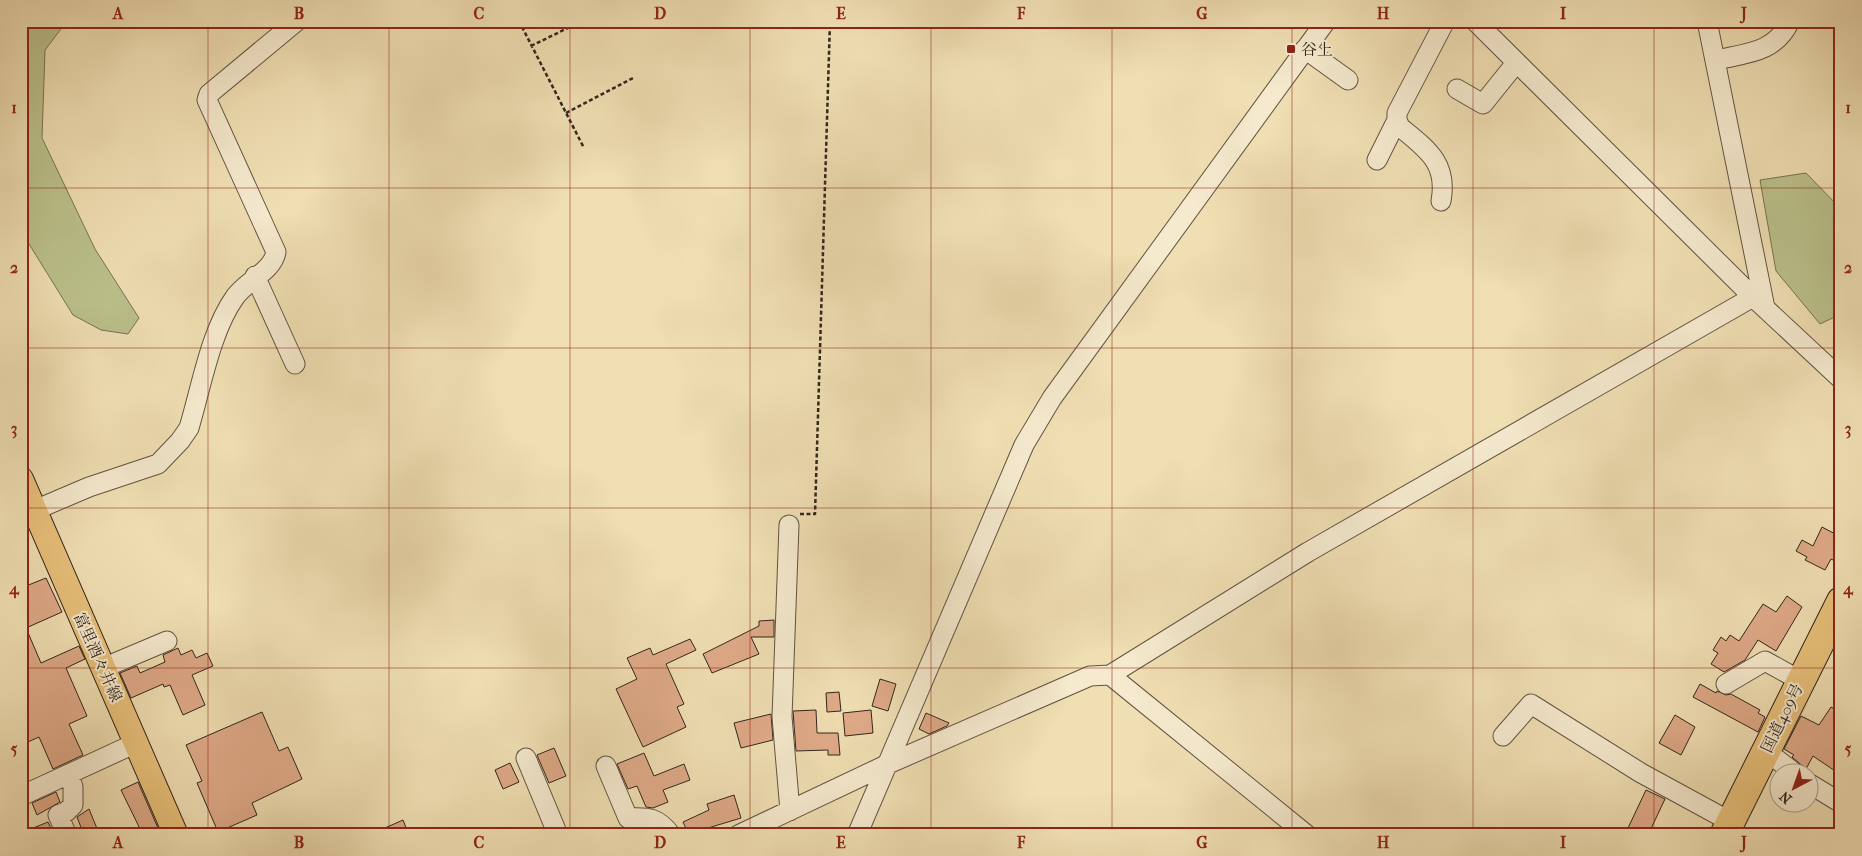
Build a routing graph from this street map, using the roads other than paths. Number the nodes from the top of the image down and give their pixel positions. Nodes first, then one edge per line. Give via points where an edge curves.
1 (297, 21) edge
2 (1326, 21) edge
3 (1444, 21) edge
4 (1475, 21) edge
5 (1708, 21) edge
6 (1788, 22) edge
7 (1305, 49) junction
8 (1716, 60) junction
9 (1516, 63) junction
10 (1348, 80) dead end
11 (1457, 89) dead end
12 (1397, 120) junction
13 (1377, 160) dead end
14 (1441, 201) dead end
15 (255, 276) junction
16 (1759, 302) junction
17 (295, 364) dead end
18 (1841, 379) edge
19 (26, 496) edge
20 (788, 525) road end
21 (1841, 601) edge
22 (167, 642) dead end
23 (103, 668) junction
24 (1110, 675) junction
25 (1801, 681) junction
26 (1726, 684) dead end
27 (1503, 736) dead end
28 (136, 743) junction
29 (1766, 751) junction
30 (526, 758) dead end
31 (888, 764) junction
32 (1783, 764) edge
33 (606, 766) dead end
34 (69, 774) junction
35 (1820, 790) edge
36 (21, 796) edge
37 (1841, 803) edge
38 (790, 811) junction
39 (1728, 828) edge
40 (67, 835) edge
41 (176, 835) edge
42 (558, 835) edge
43 (671, 835) edge
44 (738, 835) edge
45 (857, 835) edge
46 (1307, 835) edge

1 - 15 street via 209,94 207,100 276,252 273,263
2 - 7 street
3 - 12 street
4 - 9 street
5 - 8 street
6 - 8 street via 1777,42 1760,50
7 - 10 street
7 - 31 street via 1052,398 1024,445
8 - 16 street
9 - 11 street via 1483,104
9 - 16 street
12 - 13 street
12 - 14 street via 1400,128 1437,160 1442,175
15 - 17 street
15 - 19 street via 236,295 220,324 189,428 169,454 158,464 90,487
16 - 18 street
16 - 24 street via 1308,552
19 - 23 main road, 富里酒々井線
20 - 38 street via 782,717
21 - 25 highway, 国道409号
22 - 23 street
23 - 28 main road, 富里酒々井線
24 - 31 street via 1090,676
24 - 46 street
25 - 26 street via 1765,661
25 - 29 highway, 国道409号
27 - 39 street via 1531,704
28 - 34 street
28 - 41 main road, 富里酒々井線
29 - 32 street
29 - 39 highway, 国道409号
30 - 42 street
31 - 38 street
31 - 45 street
33 - 43 street via 628,818 648,817 660,823
34 - 36 street
34 - 40 street via 74,787 73,805 58,815
35 - 37 street
38 - 44 street

